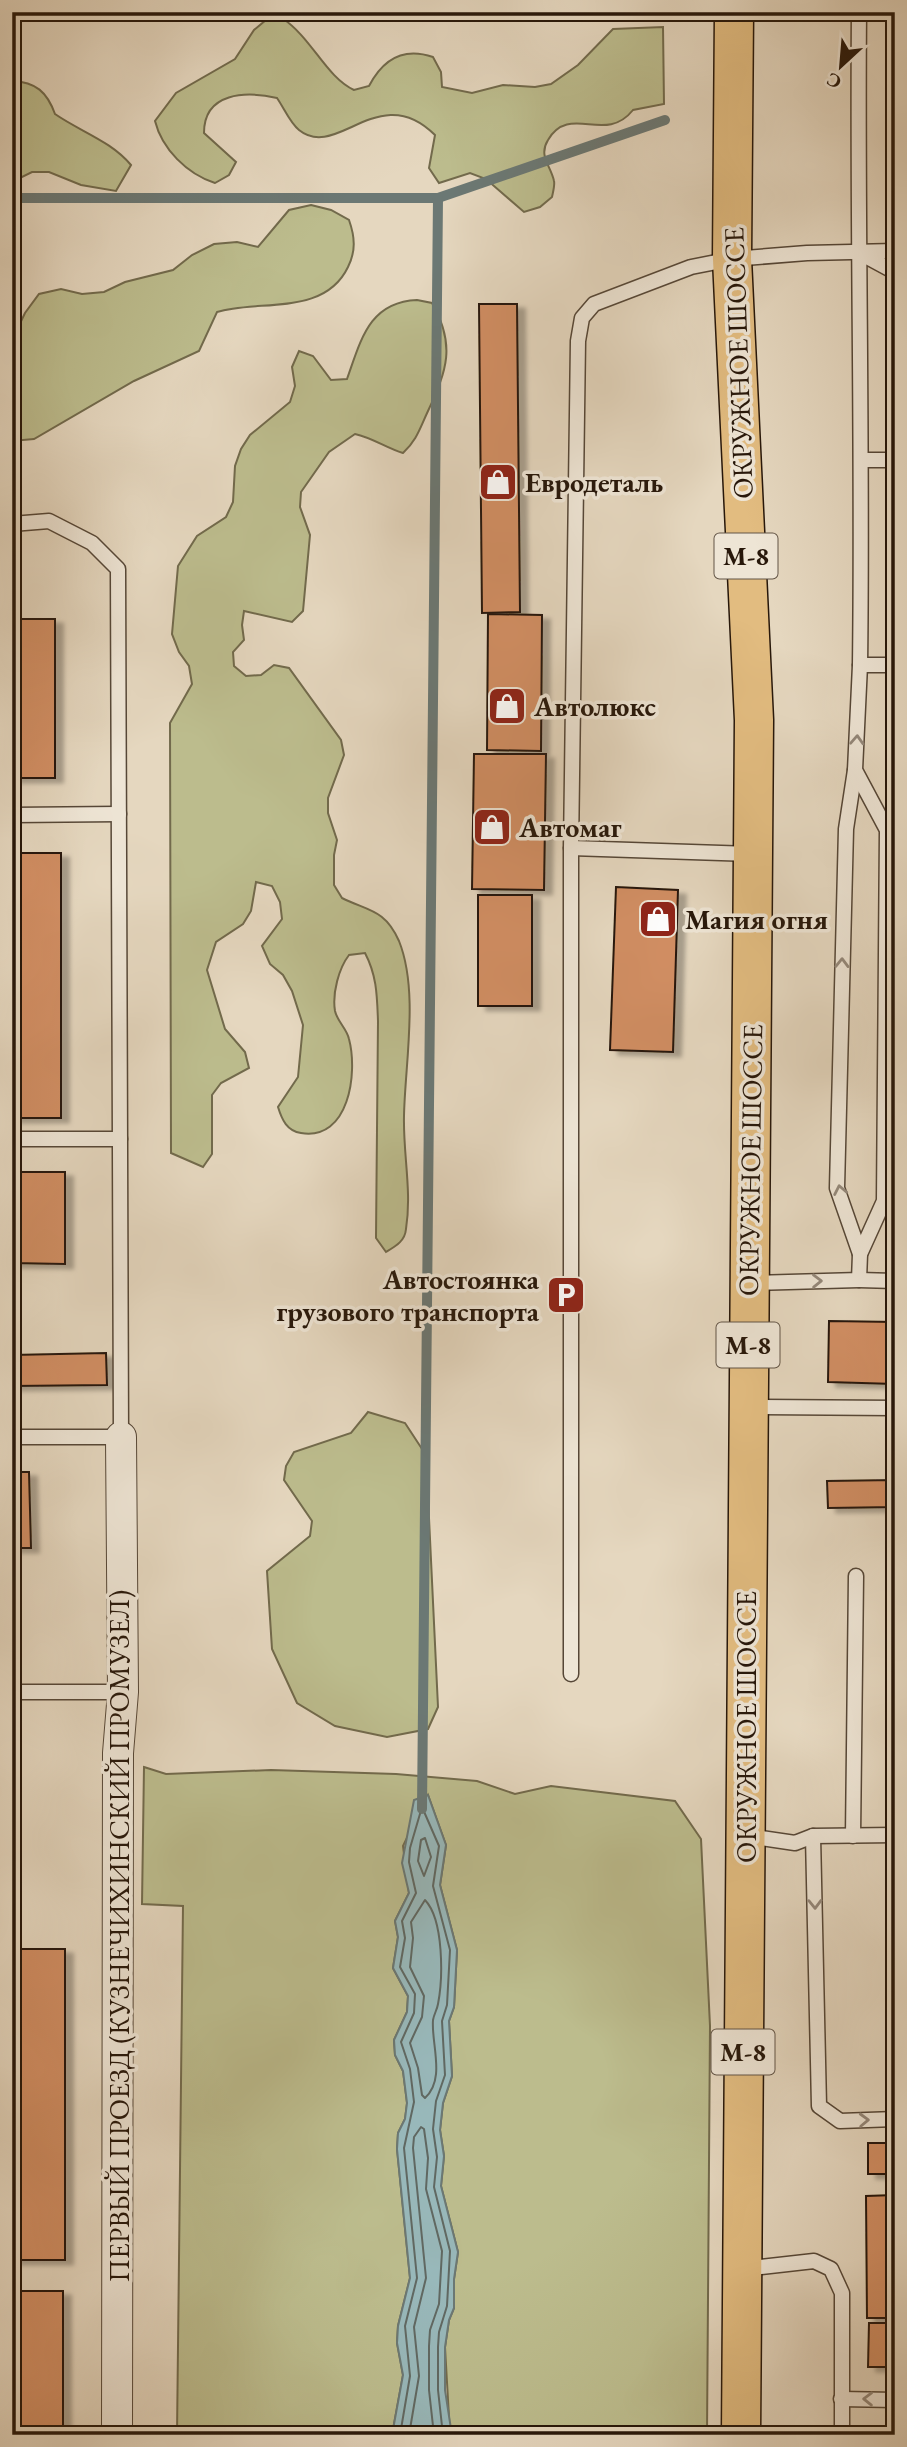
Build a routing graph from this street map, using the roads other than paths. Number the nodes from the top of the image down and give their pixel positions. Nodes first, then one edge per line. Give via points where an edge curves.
1 (734, 12) edge
2 (859, 12) edge
3 (895, 251) edge
4 (857, 252) junction
5 (732, 259) junction
6 (895, 272) edge
7 (863, 460) junction
8 (895, 460) edge
9 (12, 524) edge
10 (860, 664) junction
11 (895, 664) edge
12 (855, 770) junction
13 (120, 814) junction
14 (12, 815) edge
15 (571, 848) junction
16 (753, 854) junction
17 (12, 1139) edge
18 (120, 1139) junction
19 (860, 1254) junction
20 (859, 1280) junction
21 (895, 1281) edge
22 (748, 1283) junction
23 (748, 1407) junction
24 (895, 1408) edge
25 (12, 1437) edge
26 (121, 1437) junction
27 (856, 1576) dead end
28 (571, 1674) dead end
29 (12, 1692) edge
30 (123, 1692) junction
31 (895, 1835) edge
32 (745, 1836) junction
33 (813, 1836) junction
34 (853, 1836) junction
35 (895, 2119) edge
36 (742, 2269) junction
37 (841, 2399) junction
38 (895, 2400) edge
39 (117, 2435) edge
40 (741, 2435) edge
41 (842, 2435) edge

1 - 5 main road, ОКРУЖНОЕ ШОССЕ / М-8
2 - 4 lane
3 - 4 lane
4 - 5 lane
4 - 6 lane
4 - 7 lane
5 - 15 lane via 691,267 594,304 582,318 578,341
5 - 16 main road, ОКРУЖНОЕ ШОССЕ / М-8 via 754,720
7 - 8 lane
7 - 10 lane
9 - 13 lane via 49,521 92,543 118,569
10 - 11 lane
12 -> 10 lane
19 -> 12 lane via 837,1188 846,829
12 - 19 lane via 887,830 884,1200
13 - 14 lane
13 - 18 lane
15 - 16 lane
15 - 28 lane
16 - 22 main road, ОКРУЖНОЕ ШОССЕ / М-8
17 - 18 lane
18 - 26 lane
19 - 20 lane
20 - 21 lane
22 -> 20 lane
22 - 23 main road, ОКРУЖНОЕ ШОССЕ / М-8
23 - 24 lane
23 - 32 main road, ОКРУЖНОЕ ШОССЕ / М-8
25 - 26 lane
26 - 30 street, ПЕРВЫЙ ПРОЕЗД (КУЗНЕЧИХИНСКИЙ ПРОМУЗЕЛ)
27 - 34 lane
29 - 30 lane
30 - 39 street, ПЕРВЫЙ ПРОЕЗД (КУЗНЕЧИХИНСКИЙ ПРОМУЗЕЛ) via 118,1753
31 - 34 lane
32 - 33 lane via 795,1843
32 - 36 main road, ОКРУЖНОЕ ШОССЕ / М-8
33 - 34 lane
33 -> 35 lane via 819,2106 840,2121
36 - 37 lane via 814,2261 831,2269 842,2293
36 - 40 main road, ОКРУЖНОЕ ШОССЕ / М-8
38 -> 37 lane
37 - 41 lane

